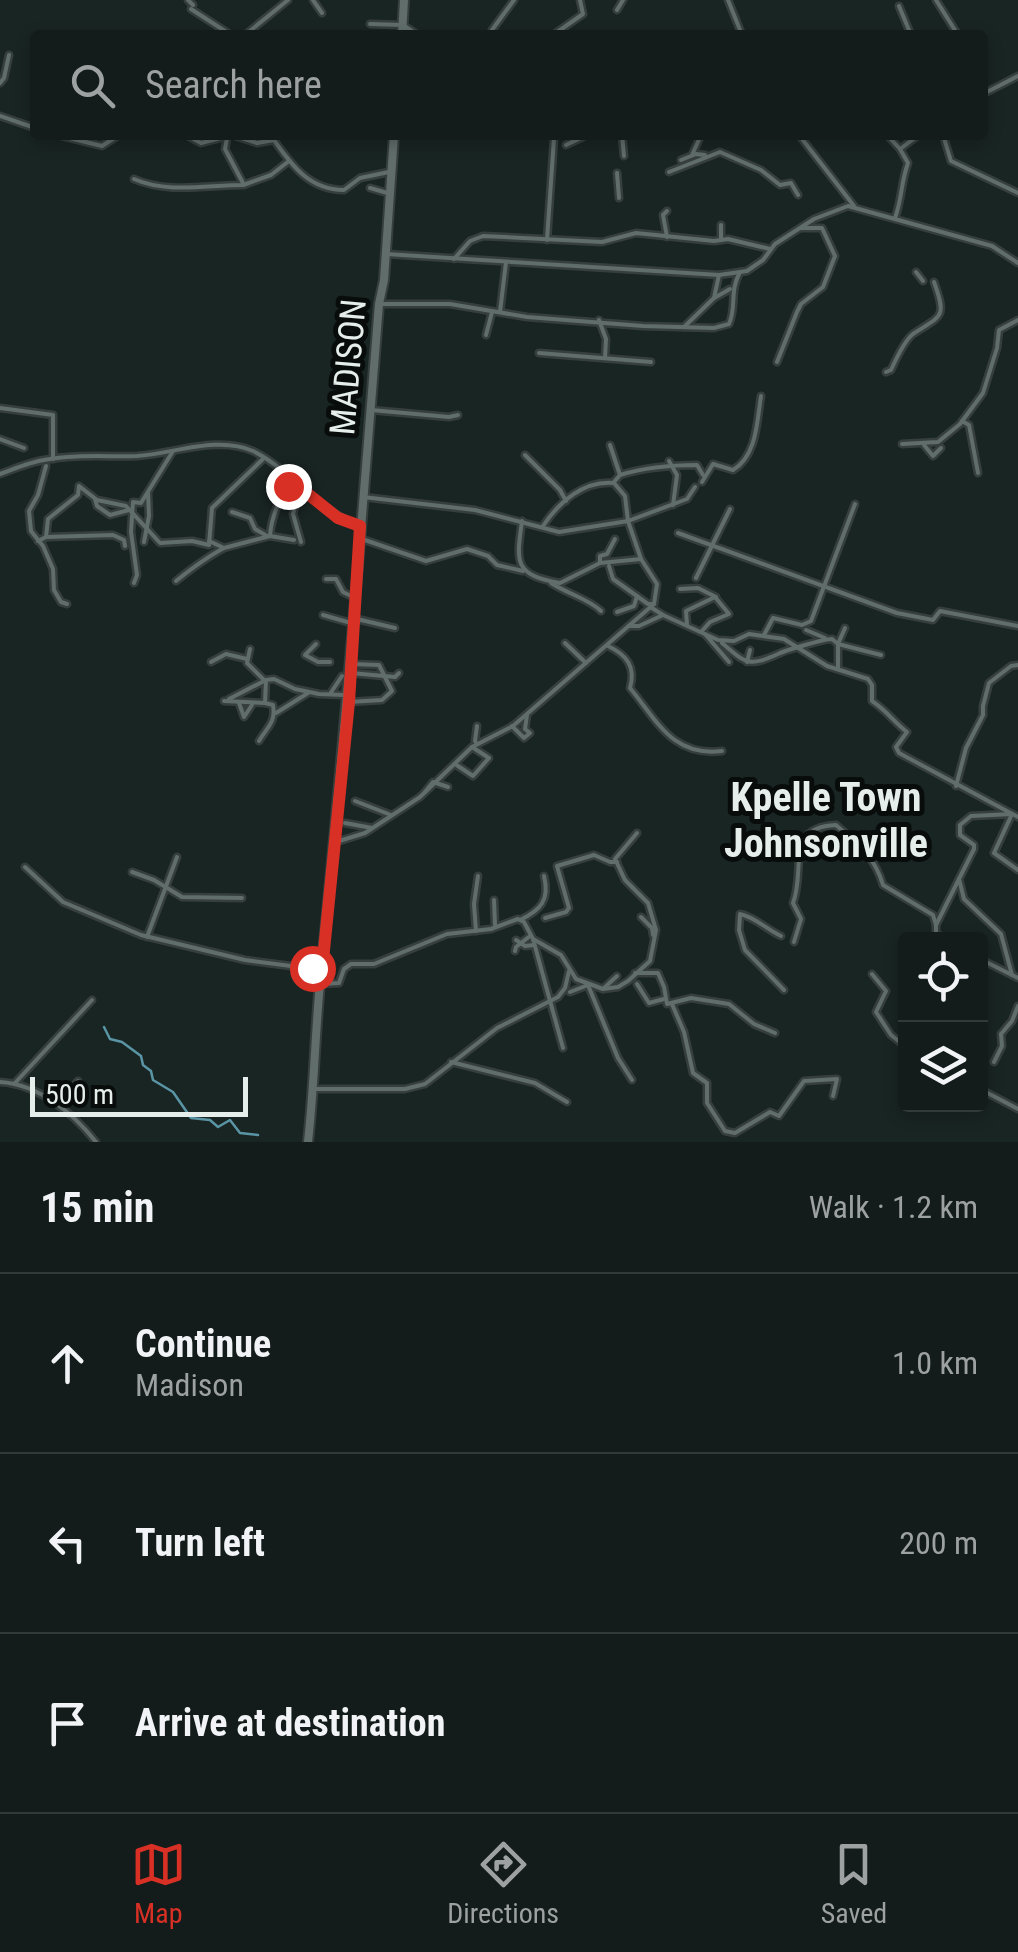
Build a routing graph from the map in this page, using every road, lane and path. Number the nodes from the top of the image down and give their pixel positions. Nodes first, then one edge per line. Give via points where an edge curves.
1 (288, 0) edge
2 (313, 0) edge
3 (404, 0) edge
4 (514, 0) edge
5 (580, 0) edge
6 (623, 0) edge
7 (728, 0) edge
8 (936, 0) edge
9 (191, 5) edge
10 (899, 6) dead end
11 (617, 10) dead end
12 (322, 13) dead end
13 (370, 24) dead end
14 (224, 30) edge
15 (250, 30) edge
16 (403, 30) edge
17 (492, 30) edge
18 (560, 30) edge
19 (740, 30) edge
20 (908, 30) edge
21 (955, 30) edge
22 (9, 56) dead end
23 (1018, 76) edge
24 (0, 83) edge
25 (988, 91) edge
26 (0, 116) edge
27 (30, 126) edge
28 (77, 140) edge
29 (111, 140) edge
30 (226, 140) edge
31 (274, 140) edge
32 (394, 140) edge
33 (552, 140) edge
34 (577, 140) edge
35 (622, 140) edge
36 (699, 140) edge
37 (802, 140) edge
38 (892, 140) edge
39 (912, 140) edge
40 (945, 140) edge
41 (566, 146) dead end
42 (900, 149) junction
43 (692, 155) junction
44 (624, 156) dead end
45 (709, 156) junction
46 (289, 160) junction
47 (681, 160) dead end
48 (669, 172) dead end
49 (617, 173) dead end
50 (392, 174) junction
51 (134, 179) dead end
52 (244, 184) junction
53 (370, 188) dead end
54 (1018, 192) edge
55 (391, 194) junction
56 (798, 195) dead end
57 (619, 198) dead end
58 (854, 207) junction
59 (667, 211) dead end
60 (895, 218) junction
61 (721, 226) dead end
62 (801, 228) junction
63 (667, 237) junction
64 (547, 240) junction
65 (721, 240) junction
66 (770, 248) junction
67 (386, 254) junction
68 (454, 259) junction
69 (506, 262) junction
70 (1018, 263) edge
71 (916, 272) dead end
72 (737, 275) junction
73 (719, 276) junction
74 (923, 281) dead end
75 (934, 282) dead end
76 (731, 288) junction
77 (714, 298) junction
78 (378, 304) junction
79 (492, 312) junction
80 (500, 312) junction
81 (599, 320) junction
82 (1018, 320) edge
83 (684, 328) junction
84 (486, 335) dead end
85 (539, 353) dead end
86 (605, 358) junction
87 (651, 362) dead end
88 (778, 362) dead end
89 (886, 372) dead end
90 (761, 396) dead end
91 (0, 408) edge
92 (371, 410) junction
93 (458, 415) dead end
94 (962, 421) junction
95 (0, 438) edge
96 (902, 444) dead end
97 (923, 444) junction
98 (610, 445) dead end
99 (24, 448) dead end
100 (941, 448) dead end
101 (173, 451) junction
102 (525, 455) dead end
103 (264, 458) junction
104 (53, 459) junction
105 (671, 464) junction
106 (46, 466) dead end
107 (978, 473) dead end
108 (0, 474) edge
109 (620, 474) junction
110 (293, 482) junction
111 (614, 483) junction
112 (695, 487) dead end
113 (300, 489) junction
114 (148, 493) junction
115 (364, 497) junction
116 (94, 498) junction
117 (566, 501) junction
118 (854, 504) dead end
119 (673, 505) junction
120 (730, 509) dead end
121 (132, 512) junction
122 (232, 512) dead end
123 (522, 521) junction
124 (628, 521) junction
125 (360, 526) junction
126 (543, 526) junction
127 (145, 529) junction
128 (678, 533) dead end
129 (268, 536) junction
130 (46, 538) junction
131 (359, 538) junction
132 (614, 539) dead end
133 (38, 540) junction
134 (294, 540) dead end
135 (144, 542) dead end
136 (301, 542) dead end
137 (209, 543) junction
138 (712, 544) junction
139 (125, 546) dead end
140 (224, 548) junction
141 (209, 556) junction
142 (641, 559) junction
143 (600, 563) junction
144 (607, 564) junction
145 (523, 572) junction
146 (696, 578) dead end
147 (326, 579) dead end
148 (547, 580) junction
149 (176, 581) dead end
150 (134, 583) dead end
151 (825, 585) junction
152 (680, 589) dead end
153 (637, 596) junction
154 (354, 597) junction
155 (715, 597) junction
156 (67, 604) dead end
157 (653, 606) junction
158 (601, 611) dead end
159 (617, 612) dead end
160 (323, 615) dead end
161 (663, 615) junction
162 (352, 620) junction
163 (687, 625) junction
164 (630, 626) junction
165 (1018, 626) edge
166 (395, 628) dead end
167 (845, 628) dead end
168 (806, 630) dead end
169 (703, 633) junction
170 (764, 635) junction
171 (827, 638) junction
172 (718, 640) junction
173 (565, 642) dead end
174 (316, 644) dead end
175 (838, 644) junction
176 (608, 646) junction
177 (801, 648) junction
178 (250, 649) dead end
179 (750, 650) dead end
180 (881, 655) dead end
181 (247, 659) junction
182 (211, 662) dead end
183 (330, 662) dead end
184 (728, 662) dead end
185 (747, 662) junction
186 (586, 663) junction
187 (1018, 665) edge
188 (838, 668) junction
189 (348, 671) junction
190 (399, 673) dead end
191 (381, 674) junction
192 (266, 681) junction
193 (310, 692) junction
194 (330, 694) junction
195 (349, 699) junction
196 (239, 702) junction
197 (265, 703) junction
198 (253, 704) junction
199 (273, 704) junction
200 (285, 704) junction
201 (276, 713) junction
202 (527, 714) junction
203 (478, 726) dead end
204 (512, 726) junction
205 (258, 741) dead end
206 (474, 746) junction
207 (722, 751) dead end
208 (455, 764) junction
209 (436, 782) junction
210 (956, 786) junction
211 (448, 787) dead end
212 (355, 800) dead end
213 (1012, 814) junction
214 (391, 815) junction
215 (1018, 817) edge
216 (345, 823) dead end
217 (372, 828) junction
218 (637, 832) dead end
219 (335, 842) junction
220 (177, 857) dead end
221 (616, 862) junction
222 (25, 867) dead end
223 (1018, 870) edge
224 (132, 872) dead end
225 (478, 876) dead end
226 (544, 876) dead end
227 (959, 876) junction
228 (164, 886) junction
229 (242, 898) dead end
230 (494, 900) dead end
231 (641, 917) dead end
232 (545, 918) dead end
233 (520, 920) junction
234 (936, 925) junction
235 (495, 927) junction
236 (476, 931) junction
237 (936, 932) edge
238 (781, 936) dead end
239 (147, 937) junction
240 (516, 940) dead end
241 (532, 940) junction
242 (654, 940) junction
243 (794, 942) dead end
244 (522, 945) junction
245 (515, 952) dead end
246 (988, 963) edge
247 (322, 970) junction
248 (569, 971) junction
249 (635, 972) junction
250 (872, 974) dead end
251 (617, 976) dead end
252 (1015, 977) edge
253 (320, 984) junction
254 (636, 984) dead end
255 (588, 985) junction
256 (603, 989) junction
257 (784, 990) dead end
258 (570, 992) dead end
259 (664, 999) junction
260 (92, 1000) dead end
261 (552, 1000) junction
262 (672, 1004) junction
263 (1018, 1006) edge
264 (776, 1033) dead end
265 (898, 1041) edge
266 (563, 1048) dead end
267 (452, 1062) junction
268 (994, 1062) dead end
269 (632, 1080) dead end
270 (78, 1081) dead end
271 (0, 1082) edge
272 (16, 1083) junction
273 (314, 1089) junction
274 (988, 1094) edge
275 (834, 1096) dead end
276 (567, 1102) dead end
277 (57, 1106) junction
278 (1018, 1108) edge
279 (96, 1142) edge
280 (308, 1142) edge

1 - 15 street
2 - 12 street
3 - 16 street
4 - 17 street
5 - 18 street via 583,14
6 - 11 street
7 - 19 street
8 - 21 street
9 - 14 street
10 - 20 street
13 - 16 street
22 - 24 street
23 - 25 street
26 - 27 street
28 - 29 street via 102,146
30 - 52 street
31 - 46 street
32 - 50 street, MADISON
33 - 64 street
34 - 41 street
35 - 44 street
36 - 43 street
37 - 58 street
38 - 42 street
39 - 42 street
40 - 54 street via 951,161
42 - 60 street via 908,163
43 - 45 street
43 - 47 street
45 - 48 street
45 - 56 street via 732,156 780,185 791,183
46 - 50 street via 315,186 344,190 361,178
46 - 52 street
49 - 57 street
50 - 55 street, MADISON
51 - 52 street via 168,190
53 - 55 street
55 - 67 street, MADISON
58 - 60 street
58 - 62 street
59 - 63 street
60 - 70 street via 992,246
61 - 65 street
62 - 66 street
62 - 88 street via 822,228 836,256 823,287 797,312
63 - 64 street
63 - 65 street
64 - 68 street via 483,236
65 - 66 street
66 - 72 street
67 - 68 street
67 - 78 street, MADISON
68 - 69 street
69 - 73 street
69 - 80 street
71 - 74 street
72 - 73 street
72 - 76 street
73 - 77 street
75 - 89 street via 942,305 937,319 908,338
76 - 77 street
76 - 83 street via 729,324
77 - 83 street
78 - 79 street via 450,304
78 - 92 street, MADISON
79 - 80 street
79 - 84 street
80 - 81 street
81 - 83 street
81 - 86 street
82 - 94 street via 999,330 982,394
85 - 86 street
86 - 87 street
90 - 105 street via 742,464 734,470 713,464 703,478 697,465
91 - 104 street via 53,416
92 - 93 street
92 - 115 street, MADISON
94 - 97 street via 946,438
94 - 107 street via 970,425
95 - 99 street
96 - 97 street
97 - 100 street via 933,456
98 - 109 street
101 - 103 street via 226,446
101 - 104 street
101 - 114 street
102 - 117 street
103 - 110 street
103 - 137 street via 212,508
104 - 108 street
105 - 109 street
105 - 119 street via 677,474
106 - 133 street via 29,510
109 - 111 street
110 - 113 street
110 - 129 street
111 - 117 street via 592,483
111 - 124 street via 625,496
112 - 119 street
113 - 125 street
113 - 136 street via 293,514
114 - 121 street via 133,502
114 - 127 street
115 - 123 street
115 - 125 street, MADISON
116 - 121 street
116 - 121 street via 110,515
116 - 130 street via 79,486 78,496 48,519
117 - 126 street
118 - 151 street
119 - 124 street
120 - 138 street
121 - 127 street
121 - 150 street
122 - 129 street
123 - 126 street
123 - 145 street via 516,548
124 - 126 street via 559,532
124 - 142 street
125 - 131 street, MADISON
127 - 135 street
127 - 137 street via 160,543
128 - 138 street
129 - 134 street
129 - 140 street
130 - 133 street
130 - 139 street via 113,535
131 - 145 street via 426,561 466,549
131 - 154 street, MADISON
132 - 143 street
133 - 156 street via 53,569 54,590
137 - 140 street
137 - 141 street
138 - 146 street
138 - 151 street
140 - 141 street
141 - 149 street
142 - 144 street
142 - 157 street via 657,584
143 - 144 street
143 - 148 street via 560,583
144 - 153 street via 613,579
145 - 148 street
147 - 154 street via 336,579
148 - 158 street
151 - 165 street via 932,620 940,612
151 - 170 street via 809,623 773,618
152 - 155 street
153 - 157 street
153 - 159 street via 634,606
154 - 162 street, MADISON
155 - 163 street via 686,611
155 - 169 street via 729,614
157 - 161 street
157 - 164 street
160 - 162 street
161 - 163 street
161 - 164 street
162 - 166 street
162 - 189 street, MADISON
163 - 169 street
164 - 176 street
167 - 175 street
168 - 171 street
169 - 172 street
169 - 184 street
170 - 172 street
170 - 177 street
171 - 175 street
171 - 177 street
172 - 185 street
173 - 186 street
174 - 183 street via 304,655
175 - 180 street
175 - 188 street
176 - 186 street
176 - 207 street via 625,655 633,670 630,688 672,740 695,752
177 - 185 street
177 - 188 street
178 - 181 street
179 - 185 street
181 - 182 street via 226,654
181 - 192 street
186 - 202 street
187 - 210 street via 989,683 984,715
188 - 210 street via 870,680 872,701 908,732 896,746 899,753
189 - 191 street
189 - 191 street via 378,665
189 - 194 street
189 - 195 street, MADISON
190 - 191 street
191 - 195 street via 392,687 388,697
192 - 193 street
192 - 196 street via 224,701
192 - 197 street
193 - 194 street
193 - 200 street
194 - 195 street
195 - 219 street, MADISON
196 - 198 street
196 - 198 street via 244,717
197 - 198 street
197 - 199 street
199 - 200 street
199 - 201 street
200 - 201 street
201 - 205 street
202 - 204 street
202 - 204 street via 530,733 524,738
203 - 206 street
204 - 206 street
206 - 208 street
206 - 208 street via 488,758 474,776
208 - 209 street
209 - 211 street
209 - 214 street
210 - 213 street
212 - 214 street
213 - 215 street
213 - 223 street via 994,853
213 - 227 street via 965,819 960,835 974,850
214 - 217 street
216 - 217 street
217 - 219 street
218 - 221 street
219 - 247 street, MADISON
220 - 228 street
221 - 232 street via 594,856 557,866 570,908
221 - 242 street via 648,903
222 - 239 street via 63,902
224 - 228 street
225 - 236 street
226 - 233 street via 544,904
227 - 234 street
227 - 252 street via 964,899 1001,934
228 - 229 street via 182,897
228 - 239 street
230 - 235 street
231 - 242 street
233 - 235 street
233 - 241 street
234 - 237 street
234 - 243 street via 933,916 883,885 871,856 836,825 819,826 797,858 792,903 801,919
235 - 236 street
236 - 253 street via 448,934 374,964 351,964 339,982
238 - 257 street via 740,914 745,950
239 - 247 street
240 - 244 street
241 - 244 street
241 - 248 street via 561,955
241 - 261 street
242 - 249 street via 650,961
244 - 245 street
246 - 252 street
247 - 253 street, MADISON
248 - 255 street
248 - 261 street via 565,988
249 - 256 street via 618,987
249 - 259 street via 658,973
250 - 265 street via 886,991 876,1012
251 - 256 street
253 - 273 street, MADISON
254 - 259 street via 649,1002
255 - 256 street
255 - 258 street
255 - 269 street
259 - 262 street
260 - 272 street
261 - 266 street
261 - 267 street via 496,1028
262 - 264 street via 691,998 730,1004
262 - 275 street via 693,1074 708,1083 706,1103 725,1131 734,1133 770,1112 779,1116 804,1081 837,1079
263 - 268 street
267 - 273 street via 425,1084 404,1090
267 - 276 street via 535,1083
270 - 277 street
271 - 272 street
272 - 277 street
273 - 280 street, MADISON
274 - 278 street
277 - 279 street

